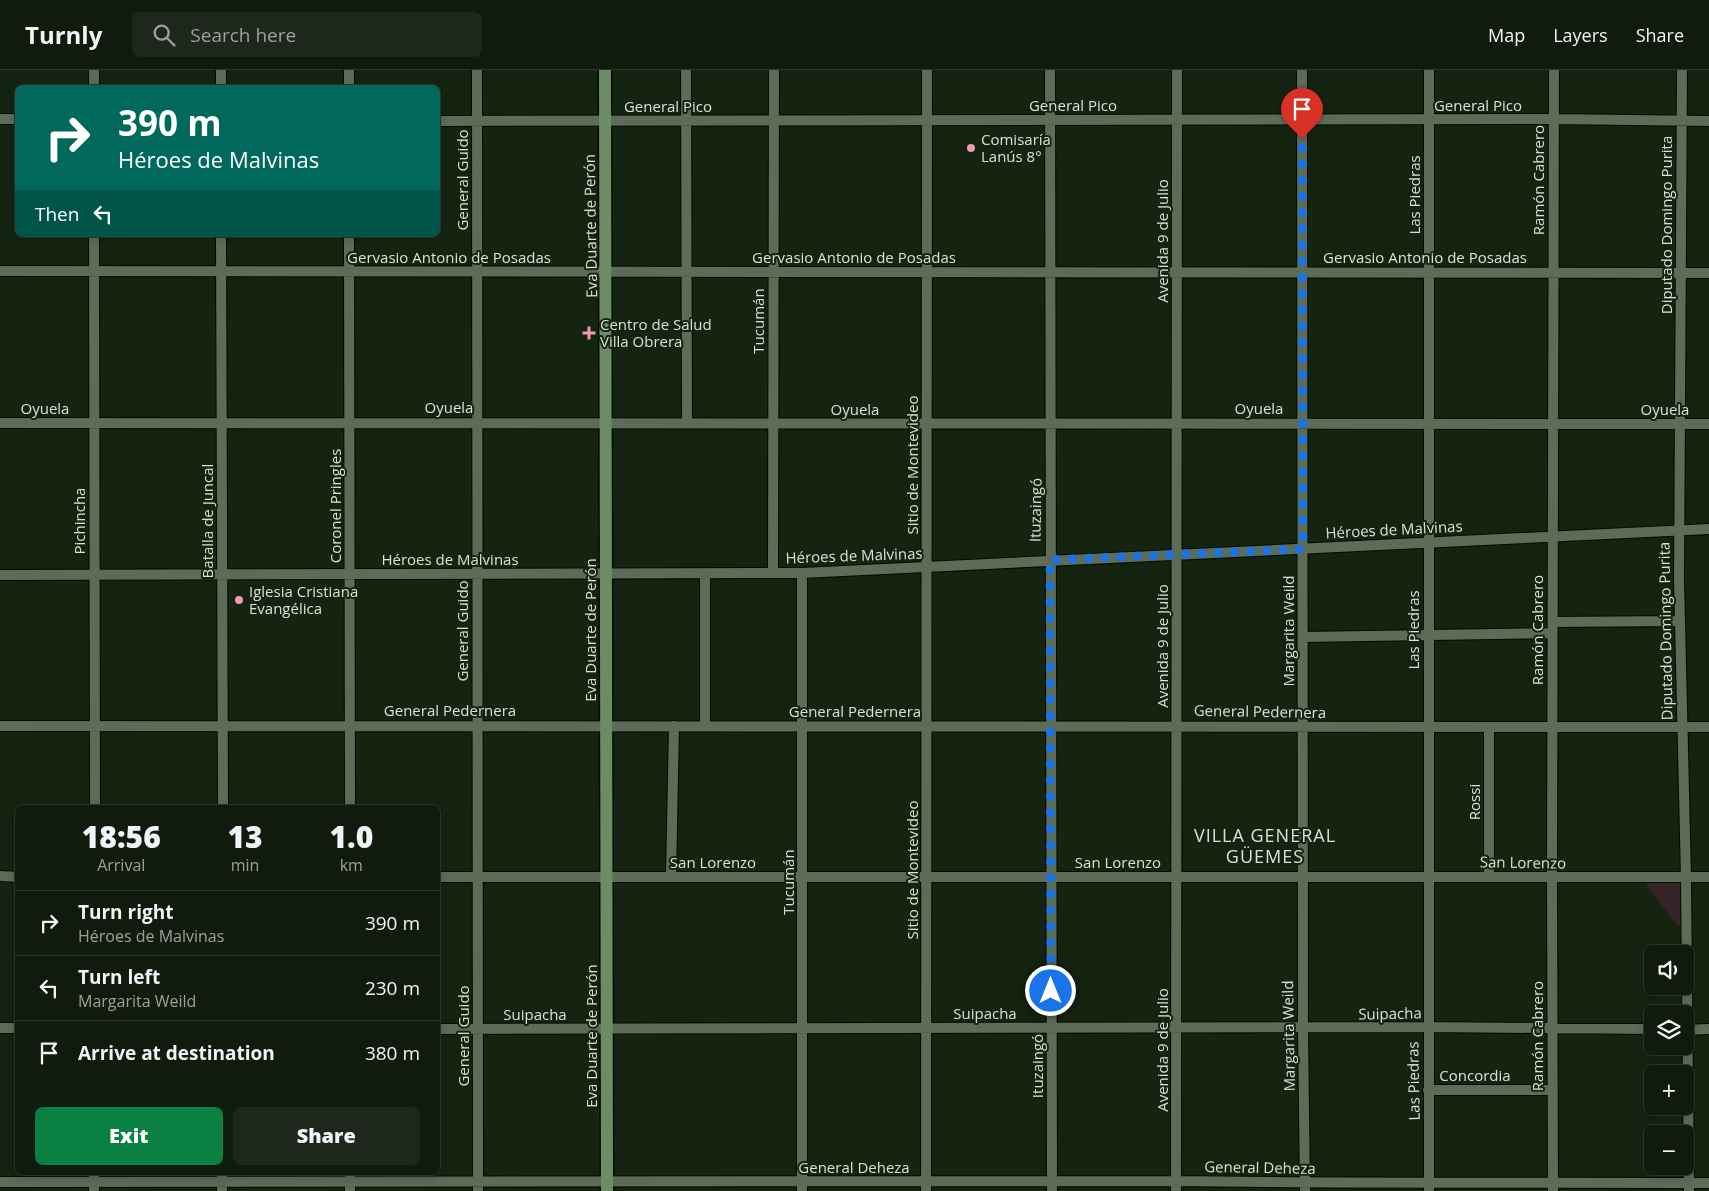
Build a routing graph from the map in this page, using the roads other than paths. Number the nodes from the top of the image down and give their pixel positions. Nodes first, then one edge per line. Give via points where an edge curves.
1 (94, 70) edge
2 (221, 70) edge
3 (349, 70) edge
4 (477, 70) edge
5 (605, 70) edge
6 (686, 70) edge
7 (774, 70) edge
8 (927, 70) edge
9 (1050, 70) edge
10 (1177, 70) edge
11 (1302, 70) edge
12 (1429, 70) edge
13 (1554, 70) edge
14 (1682, 70) edge
15 (94, 85) edge
16 (221, 85) edge
17 (349, 85) edge
18 (0, 119) edge
19 (15, 119) edge
20 (1554, 119) junction
21 (605, 120) junction
22 (1177, 120) junction
23 (1302, 120) junction
24 (1429, 120) junction
25 (440, 121) edge
26 (477, 121) junction
27 (686, 121) junction
28 (775, 121) junction
29 (1050, 121) junction
30 (1682, 121) junction
31 (1709, 121) edge
32 (927, 122) junction
33 (94, 237) edge
34 (221, 237) edge
35 (349, 237) edge
36 (607, 270) junction
37 (0, 271) edge
38 (94, 271) junction
39 (221, 271) junction
40 (687, 271) junction
41 (1050, 271) junction
42 (1178, 271) junction
43 (349, 272) junction
44 (476, 272) junction
45 (772, 272) junction
46 (927, 272) junction
47 (1302, 272) junction
48 (1428, 272) junction
49 (1553, 272) junction
50 (1681, 273) junction
51 (1709, 273) edge
52 (222, 422) junction
53 (478, 422) junction
54 (1428, 422) junction
55 (0, 423) edge
56 (94, 423) junction
57 (349, 423) junction
58 (606, 423) junction
59 (687, 423) junction
60 (1303, 423) junction
61 (1552, 423) junction
62 (773, 424) junction
63 (928, 424) junction
64 (1051, 424) junction
65 (1177, 424) junction
66 (1680, 424) junction
67 (1709, 424) edge
68 (1709, 529) edge
69 (1679, 531) junction
70 (1552, 536) junction
71 (1429, 542) junction
72 (1303, 549) junction
73 (1177, 555) junction
74 (1050, 560) junction
75 (926, 568) junction
76 (773, 573) junction
77 (802, 573) junction
78 (0, 574) edge
79 (94, 574) junction
80 (350, 574) junction
81 (477, 574) junction
82 (606, 574) junction
83 (705, 574) junction
84 (222, 575) junction
85 (1679, 621) junction
86 (1552, 628) junction
87 (1427, 635) junction
88 (1304, 637) junction
89 (478, 725) junction
90 (705, 725) junction
91 (802, 725) junction
92 (0, 726) edge
93 (94, 726) junction
94 (223, 726) junction
95 (350, 726) junction
96 (606, 726) junction
97 (674, 726) junction
98 (928, 726) junction
99 (1177, 726) junction
100 (1051, 727) junction
101 (1304, 727) junction
102 (1427, 727) junction
103 (1489, 727) junction
104 (1552, 727) junction
105 (1681, 727) junction
106 (1709, 727) edge
107 (95, 805) edge
108 (222, 805) edge
109 (350, 805) edge
110 (0, 876) edge
111 (15, 876) edge
112 (440, 876) edge
113 (477, 876) junction
114 (1302, 876) junction
115 (1428, 876) junction
116 (606, 877) junction
117 (671, 877) junction
118 (803, 877) junction
119 (926, 877) junction
120 (1176, 877) junction
121 (1489, 877) junction
122 (1050, 878) junction
123 (1552, 878) junction
124 (1686, 878) junction
125 (1709, 878) edge
126 (1686, 1005) edge
127 (1427, 1027) junction
128 (0, 1028) edge
129 (15, 1028) edge
130 (802, 1028) junction
131 (927, 1028) junction
132 (1052, 1028) junction
133 (440, 1029) edge
134 (479, 1029) junction
135 (607, 1029) junction
136 (1177, 1029) junction
137 (1303, 1029) junction
138 (1552, 1029) junction
139 (1644, 1030) edge
140 (1694, 1030) edge
141 (1709, 1030) edge
142 (1686, 1055) edge
143 (1428, 1090) junction
144 (1553, 1090) junction
145 (0, 1182) edge
146 (94, 1182) edge
147 (222, 1182) edge
148 (350, 1182) edge
149 (1709, 1183) edge
150 (478, 1186) edge
151 (607, 1186) edge
152 (802, 1186) edge
153 (926, 1186) edge
154 (1052, 1186) edge
155 (1176, 1186) edge
156 (1553, 1186) edge
157 (706, 1187) edge
158 (1305, 1187) edge
159 (1429, 1187) edge
160 (1689, 1187) edge

1 - 15 street
2 - 16 street
3 - 17 street
4 - 26 street, General Guido
5 - 21 main road, Eva Duarte de Perón
6 - 27 street
7 - 28 street, Tucumán
8 - 32 street, Sitio de Montevideo
9 - 29 street, Ituzaingó
10 - 22 street, Avenida 9 de Julio
11 - 23 street, Margarita Weild
12 - 24 street, Las Piedras
13 - 20 street, Ramón Cabrero
14 - 30 street, Diputado Domingo Purita
18 - 19 street
20 - 24 street, General Pico
20 - 30 street, General Pico
20 - 49 street, Ramón Cabrero
21 - 26 street, General Pico
21 - 27 street, General Pico
21 - 36 main road, Eva Duarte de Perón
22 - 23 street, General Pico
22 - 29 street, General Pico
22 - 42 street, Avenida 9 de Julio
23 - 24 street, General Pico
23 - 47 street, Margarita Weild
24 - 48 street, Las Piedras
25 - 26 street, General Pico
26 - 44 street, General Guido
27 - 28 street, General Pico
27 - 40 street
28 - 32 street, General Pico
28 - 45 street, Tucumán
29 - 32 street, General Pico
29 - 41 street, Ituzaingó
30 - 31 street, General Pico
30 - 50 street, Diputado Domingo Purita
32 - 46 street, Sitio de Montevideo
33 - 38 street, Pichincha
34 - 39 street, Batalla de Juncal
35 - 43 street, Coronel Pringles
36 - 40 street, Gervasio Antonio de Posadas
36 - 44 street, Gervasio Antonio de Posadas
36 - 58 main road, Eva Duarte de Perón
37 - 38 street, Gervasio Antonio de Posadas
38 - 39 street, Gervasio Antonio de Posadas
38 - 56 street, Pichincha
39 - 43 street, Gervasio Antonio de Posadas
39 - 52 street, Batalla de Juncal
40 - 45 street, Gervasio Antonio de Posadas
40 - 59 street
41 - 42 street, Gervasio Antonio de Posadas
41 - 46 street, Gervasio Antonio de Posadas
41 - 64 street, Ituzaingó
42 - 47 street, Gervasio Antonio de Posadas
42 - 65 street, Avenida 9 de Julio
43 - 44 street, Gervasio Antonio de Posadas
43 - 57 street, Coronel Pringles
44 - 53 street, General Guido
45 - 46 street, Gervasio Antonio de Posadas
45 - 62 street, Tucumán
46 - 63 street, Sitio de Montevideo
47 - 48 street, Gervasio Antonio de Posadas
47 - 60 street, Margarita Weild
48 - 49 street, Gervasio Antonio de Posadas
48 - 54 street, Las Piedras
49 - 50 street, Gervasio Antonio de Posadas
49 - 61 street, Ramón Cabrero
50 - 51 street, Gervasio Antonio de Posadas
50 - 66 street, Diputado Domingo Purita
52 - 56 street, Oyuela
52 - 57 street, Oyuela
52 - 84 street, Batalla de Juncal
53 - 57 street, Oyuela
53 - 58 street, Oyuela
53 - 81 street, General Guido
54 - 60 street, Oyuela
54 - 61 street, Oyuela
54 - 71 street, Las Piedras
55 - 56 street, Oyuela
56 - 79 street, Pichincha
57 - 80 street, Coronel Pringles
58 - 59 street, Oyuela
58 - 82 main road, Eva Duarte de Perón
59 - 62 street, Oyuela
60 - 65 street, Oyuela
60 - 72 street, Margarita Weild
61 - 66 street, Oyuela
61 - 70 street, Ramón Cabrero
62 - 63 street, Oyuela
62 - 76 street, Tucumán
63 - 64 street, Oyuela
63 - 75 street, Sitio de Montevideo
64 - 65 street, Oyuela
64 - 74 street, Ituzaingó
65 - 73 street, Avenida 9 de Julio
66 - 67 street, Oyuela
66 - 69 street, Diputado Domingo Purita
68 - 69 street, Héroes de Malvinas
69 - 70 street, Héroes de Malvinas
69 - 85 street, Diputado Domingo Purita
70 - 71 street, Héroes de Malvinas
70 - 86 street, Ramón Cabrero
71 - 72 street, Héroes de Malvinas
71 - 87 street, Las Piedras
72 - 73 street, Héroes de Malvinas
72 - 88 street, Margarita Weild
73 - 74 street, Héroes de Malvinas
73 - 99 street, Avenida 9 de Julio
74 - 75 street, Héroes de Malvinas
74 - 100 street, Ituzaingó
75 - 77 street, Héroes de Malvinas
75 - 98 street, Sitio de Montevideo
76 - 77 street, Héroes de Malvinas
76 - 83 street, Héroes de Malvinas
77 - 91 street, Tucumán
78 - 79 street, Héroes de Malvinas
79 - 84 street, Héroes de Malvinas
79 - 93 street, Pichincha
80 - 81 street, Héroes de Malvinas
80 - 84 street, Héroes de Malvinas
80 - 95 street, Coronel Pringles
81 - 82 street, Héroes de Malvinas
81 - 89 street, General Guido
82 - 83 street, Héroes de Malvinas
82 - 96 main road, Eva Duarte de Perón
83 - 90 street
84 - 94 street, Batalla de Juncal
85 - 86 street
85 - 105 street, Diputado Domingo Purita
86 - 87 street
86 - 104 street, Ramón Cabrero
87 - 88 street
87 - 102 street, Las Piedras
88 - 101 street, Margarita Weild
89 - 95 street, General Pedernera
89 - 96 street, General Pedernera
89 - 113 street, General Guido
90 - 91 street, General Pedernera
90 - 97 street, General Pedernera
91 - 98 street, General Pedernera
91 - 118 street, Tucumán
92 - 93 street, General Pedernera
93 - 94 street, General Pedernera
93 - 107 street, Pichincha
94 - 95 street, General Pedernera
94 - 108 street, Batalla de Juncal
95 - 109 street, Coronel Pringles
96 - 97 street, General Pedernera
96 - 116 main road, Eva Duarte de Perón
97 - 117 street
98 - 100 street, General Pedernera
98 - 119 street, Sitio de Montevideo
99 - 100 street, General Pedernera
99 - 101 street, General Pedernera
99 - 120 street, Avenida 9 de Julio
100 - 122 street, Ituzaingó
101 - 102 street, General Pedernera
101 - 114 street, Margarita Weild
102 - 103 street, General Pedernera
102 - 115 street, Las Piedras
103 - 104 street, General Pedernera
103 - 121 street, Rossi
104 - 105 street, General Pedernera
104 - 123 street, Ramón Cabrero
105 - 106 street, General Pedernera
105 - 124 street, Diputado Domingo Purita
110 - 111 street
112 - 113 street, San Lorenzo
113 - 116 street, San Lorenzo
113 - 134 street, General Guido
114 - 115 street, San Lorenzo
114 - 120 street, San Lorenzo
114 - 137 street, Margarita Weild
115 - 121 street, San Lorenzo
115 - 127 street, Las Piedras
116 - 117 street, San Lorenzo
116 - 135 main road, Eva Duarte de Perón
117 - 118 street, San Lorenzo
118 - 119 street, San Lorenzo
118 - 130 street, Tucumán
119 - 122 street, San Lorenzo
119 - 131 street, Sitio de Montevideo
120 - 122 street, San Lorenzo
120 - 136 street, Avenida 9 de Julio
121 - 123 street, San Lorenzo
122 - 132 street, Ituzaingó
123 - 124 street, San Lorenzo
123 - 138 street, Ramón Cabrero
124 - 125 street, San Lorenzo
124 - 126 street, Diputado Domingo Purita
127 - 137 street, Suipacha
127 - 138 street, Suipacha
127 - 143 street, Las Piedras
128 - 129 street
130 - 131 street, Suipacha
130 - 135 street, Suipacha
130 - 152 street, Tucumán
131 - 132 street, Suipacha
131 - 153 street, Sitio de Montevideo
132 - 136 street, Suipacha
132 - 154 street, Ituzaingó
133 - 134 street, Suipacha
134 - 135 street, Suipacha
134 - 150 street, General Guido
135 - 151 main road, Eva Duarte de Perón
136 - 137 street, Suipacha
136 - 155 street, Avenida 9 de Julio
137 - 158 street, Margarita Weild
138 - 139 street, Suipacha
138 - 144 street, Ramón Cabrero
140 - 141 street
142 - 160 street, Diputado Domingo Purita
143 - 144 street, Concordia
143 - 159 street, Las Piedras
144 - 156 street, Ramón Cabrero
145 - 146 street, General Deheza
146 - 147 street, General Deheza
147 - 148 street, General Deheza
148 - 150 street, General Deheza
149 - 160 street, General Deheza
150 - 151 street, General Deheza
151 - 157 street, General Deheza
152 - 153 street, General Deheza
152 - 157 street, General Deheza
153 - 154 street, General Deheza
154 - 155 street, General Deheza
155 - 158 street, General Deheza
156 - 159 street, General Deheza
156 - 160 street, General Deheza
158 - 159 street, General Deheza

